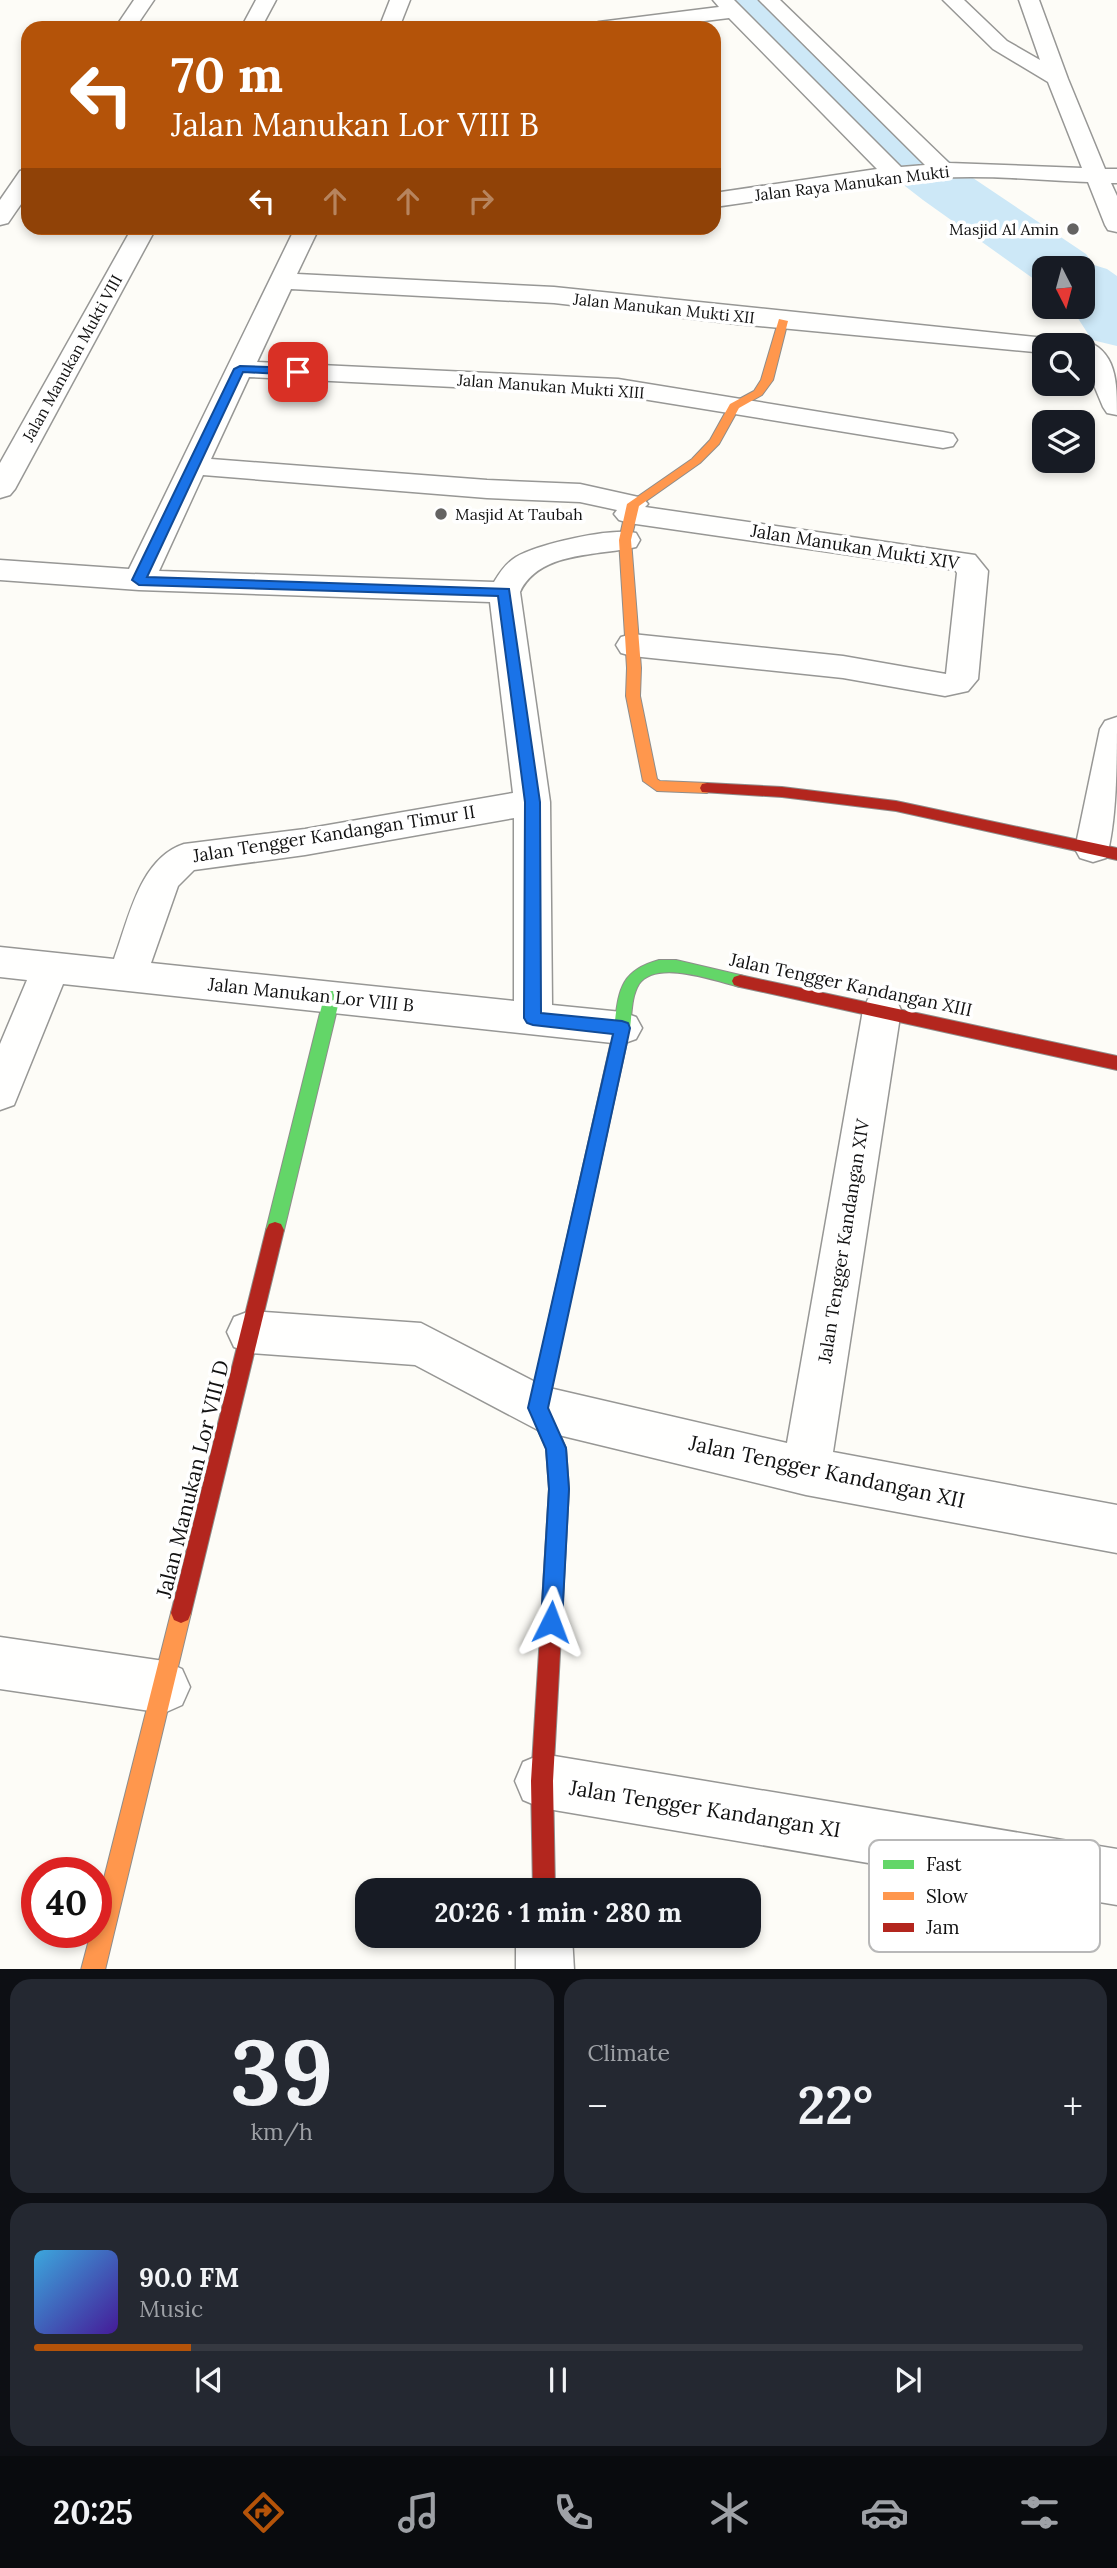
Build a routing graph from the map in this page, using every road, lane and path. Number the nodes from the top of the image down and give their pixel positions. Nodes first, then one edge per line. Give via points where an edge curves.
1 (144, 0) edge
2 (266, 0) edge
3 (400, 0) edge
4 (953, 0) edge
5 (1029, 0) edge
6 (780, 2) edge
7 (729, 6) edge
8 (130, 21) edge
9 (255, 21) edge
10 (392, 21) edge
11 (642, 21) edge
12 (1057, 79) junction
13 (939, 170) junction
14 (898, 174) junction
15 (1106, 176) edge
16 (0, 177) edge
17 (21, 178) edge
18 (21, 188) edge
19 (724, 192) edge
20 (0, 218) edge
21 (1117, 225) edge
22 (140, 235) edge
23 (304, 235) edge
24 (281, 281) junction
25 (782, 321) junction
26 (1032, 344) edge
27 (1095, 363) edge
28 (240, 369) junction
29 (734, 406) junction
30 (1117, 407) edge
31 (943, 440) dead end
32 (193, 466) junction
33 (0, 489) edge
34 (629, 519) junction
35 (0, 570) edge
36 (139, 580) junction
37 (504, 592) junction
38 (632, 645) junction
39 (1117, 729) edge
40 (532, 802) junction
41 (1105, 851) edge
42 (0, 962) edge
43 (51, 967) junction
44 (127, 976) junction
45 (332, 997) junction
46 (882, 1010) junction
47 (533, 1018) junction
48 (622, 1028) junction
49 (1117, 1063) edge
50 (0, 1093) edge
51 (250, 1332) junction
52 (538, 1408) junction
53 (806, 1471) junction
54 (1117, 1528) edge
55 (0, 1663) edge
56 (164, 1687) junction
57 (542, 1781) junction
58 (895, 1840) edge
59 (544, 1878) edge
60 (544, 1948) edge
61 (93, 1969) edge
62 (545, 1969) edge

1 - 8 street
2 - 9 street
3 - 10 street
4 - 12 street via 1000,45
5 - 12 street
6 - 13 street
7 - 11 street
7 - 14 street
12 - 15 street
13 - 14 street, Jalan Raya Manukan Mukti
13 - 15 street, Jalan Raya Manukan Mukti via 1011,169
14 - 19 street, Jalan Raya Manukan Mukti
15 - 21 street
16 - 17 street
18 - 20 street
22 - 33 street, Jalan Manukan Mukti VIII
23 - 24 street
24 - 25 street, Jalan Manukan Mukti XII via 554,295
24 - 28 street
25 - 26 street, Jalan Manukan Mukti XII
25 - 29 street via 767,380 758,393
27 - 30 street
28 - 29 street, Jalan Manukan Mukti XIII via 618,387
28 - 32 street
29 - 31 street, Jalan Manukan Mukti XIII
29 - 34 street via 715,443
32 - 34 street, Jalan Manukan Mukti XIV via 580,494
32 - 36 street
34 - 37 street via 521,566
34 - 38 street
34 - 38 street, Jalan Manukan Mukti XIV via 964,562 973,571 962,679 956,683
35 - 36 street
36 - 37 street
37 - 40 street
38 - 41 street via 633,696 647,770 657,786 782,792 896,806
39 - 41 street
40 - 44 street, Jalan Tengger Kandangan Timur II via 184,858 162,879
40 - 47 street
42 - 43 street, Jalan Manukan Lor VIII B
43 - 44 street, Jalan Manukan Lor VIII B
43 - 50 street
44 - 45 street, Jalan Manukan Lor VIII B
45 - 47 street, Jalan Manukan Lor VIII B
45 - 51 street, Jalan Manukan Lor VIII D
46 - 48 street, Jalan Tengger Kandangan XIII via 662,964 634,974 622,1000
46 - 49 street, Jalan Tengger Kandangan XIII
46 - 53 street, Jalan Tengger Kandangan XIV
47 - 48 street, Jalan Manukan Lor VIII B
48 - 52 street, Jalan Tengger Kandangan XIII
51 - 52 street, Jalan Tengger Kandangan XII via 421,1345
51 - 56 street, Jalan Manukan Lor VIII D
52 - 53 street, Jalan Tengger Kandangan XII
52 - 57 street via 556,1448 559,1489
53 - 54 street, Jalan Tengger Kandangan XII
55 - 56 street
56 - 61 street, Jalan Manukan Lor VIII D
57 - 58 street, Jalan Tengger Kandangan XI
57 - 59 street
60 - 62 street

